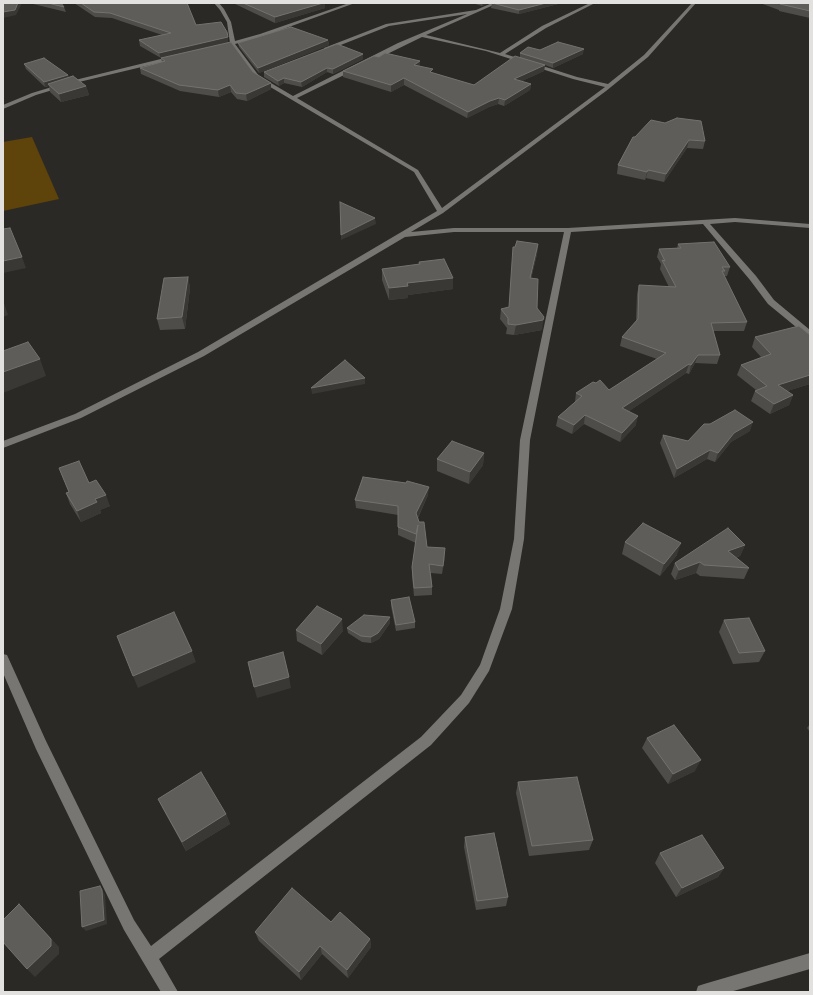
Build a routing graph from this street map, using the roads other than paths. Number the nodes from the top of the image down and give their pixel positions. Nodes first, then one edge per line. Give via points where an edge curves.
1 (216, 3) edge
2 (353, 3) edge
3 (496, 3) edge
4 (593, 3) edge
5 (694, 3) edge
6 (476, 11) junction
7 (421, 35) junction
8 (232, 45) junction
9 (211, 49) edge
10 (323, 50) edge
11 (500, 55) junction
12 (176, 57) edge
13 (265, 74) edge
14 (257, 77) junction
15 (608, 86) junction
16 (293, 98) junction
17 (5, 106) edge
18 (441, 212) junction
19 (704, 221) junction
20 (810, 226) edge
21 (568, 230) junction
22 (404, 235) junction
23 (810, 334) edge
24 (3, 445) edge
25 (3, 659) edge
26 (148, 958) junction
27 (810, 961) edge
28 (170, 992) edge
29 (704, 992) edge

1 - 8 street via 229,22
2 - 8 street
3 - 6 street
4 - 11 street via 544,27
5 - 15 street via 646,56
6 - 7 street
6 - 10 street via 388,25
7 - 11 street
7 - 16 street via 353,66
8 - 9 street
8 - 14 street
11 - 15 street
12 - 17 street via 77,81
13 - 14 street
14 - 16 street
15 - 18 street
16 - 18 street via 416,171
18 - 22 street
19 - 20 street via 772,222
19 - 21 street
19 - 23 street via 771,302
21 - 22 street via 454,230
21 - 26 street via 525,440 519,539 506,609 485,667 465,699 426,741
22 - 24 street via 201,354 78,416
25 - 26 street via 51,766 129,925
26 - 28 street
27 - 29 street

